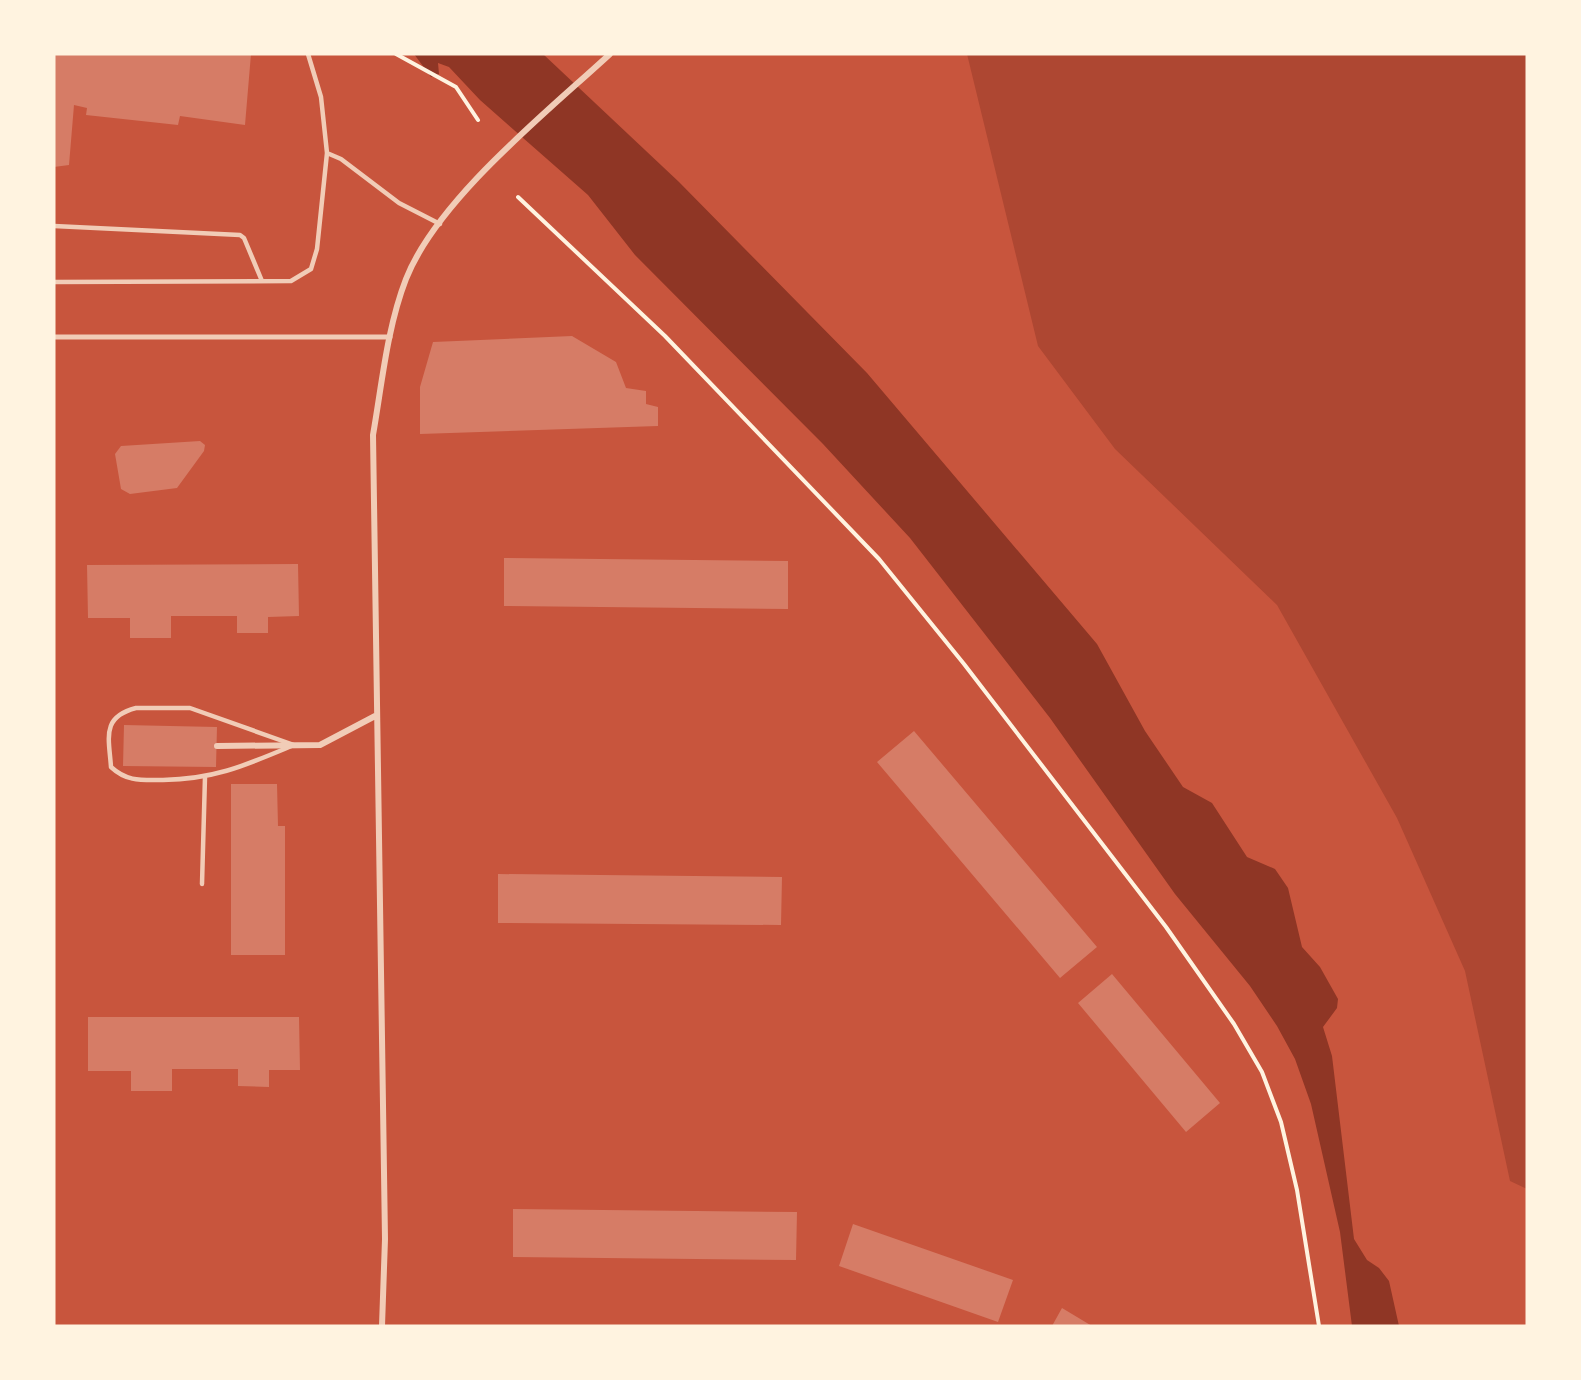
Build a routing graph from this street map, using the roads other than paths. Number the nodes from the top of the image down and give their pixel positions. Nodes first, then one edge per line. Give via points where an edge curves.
1 (308, 54) edge
2 (610, 54) edge
3 (327, 153) junction
4 (440, 224) junction
5 (54, 226) edge
6 (262, 281) junction
7 (54, 282) edge
8 (54, 337) edge
9 (390, 337) junction
10 (376, 715) junction
11 (294, 745) junction
12 (217, 746) dead end
13 (205, 777) junction
14 (202, 884) dead end
15 (382, 1326) edge

1 - 3 lane via 321,97
2 - 4 street via 481,174
3 - 4 lane via 341,159 399,203
3 - 6 lane via 317,249 311,269 291,281
4 - 9 street via 406,279
5 - 6 lane via 240,235
6 - 7 lane
8 - 9 street
9 - 10 street via 373,435
10 - 11 street via 320,745
10 - 15 street via 385,1239
11 - 12 street
11 - 13 lane via 232,771
11 - 13 lane via 190,708 136,708 120,712 113,720 109,730 111,767 121,776 133,780
13 - 14 lane

